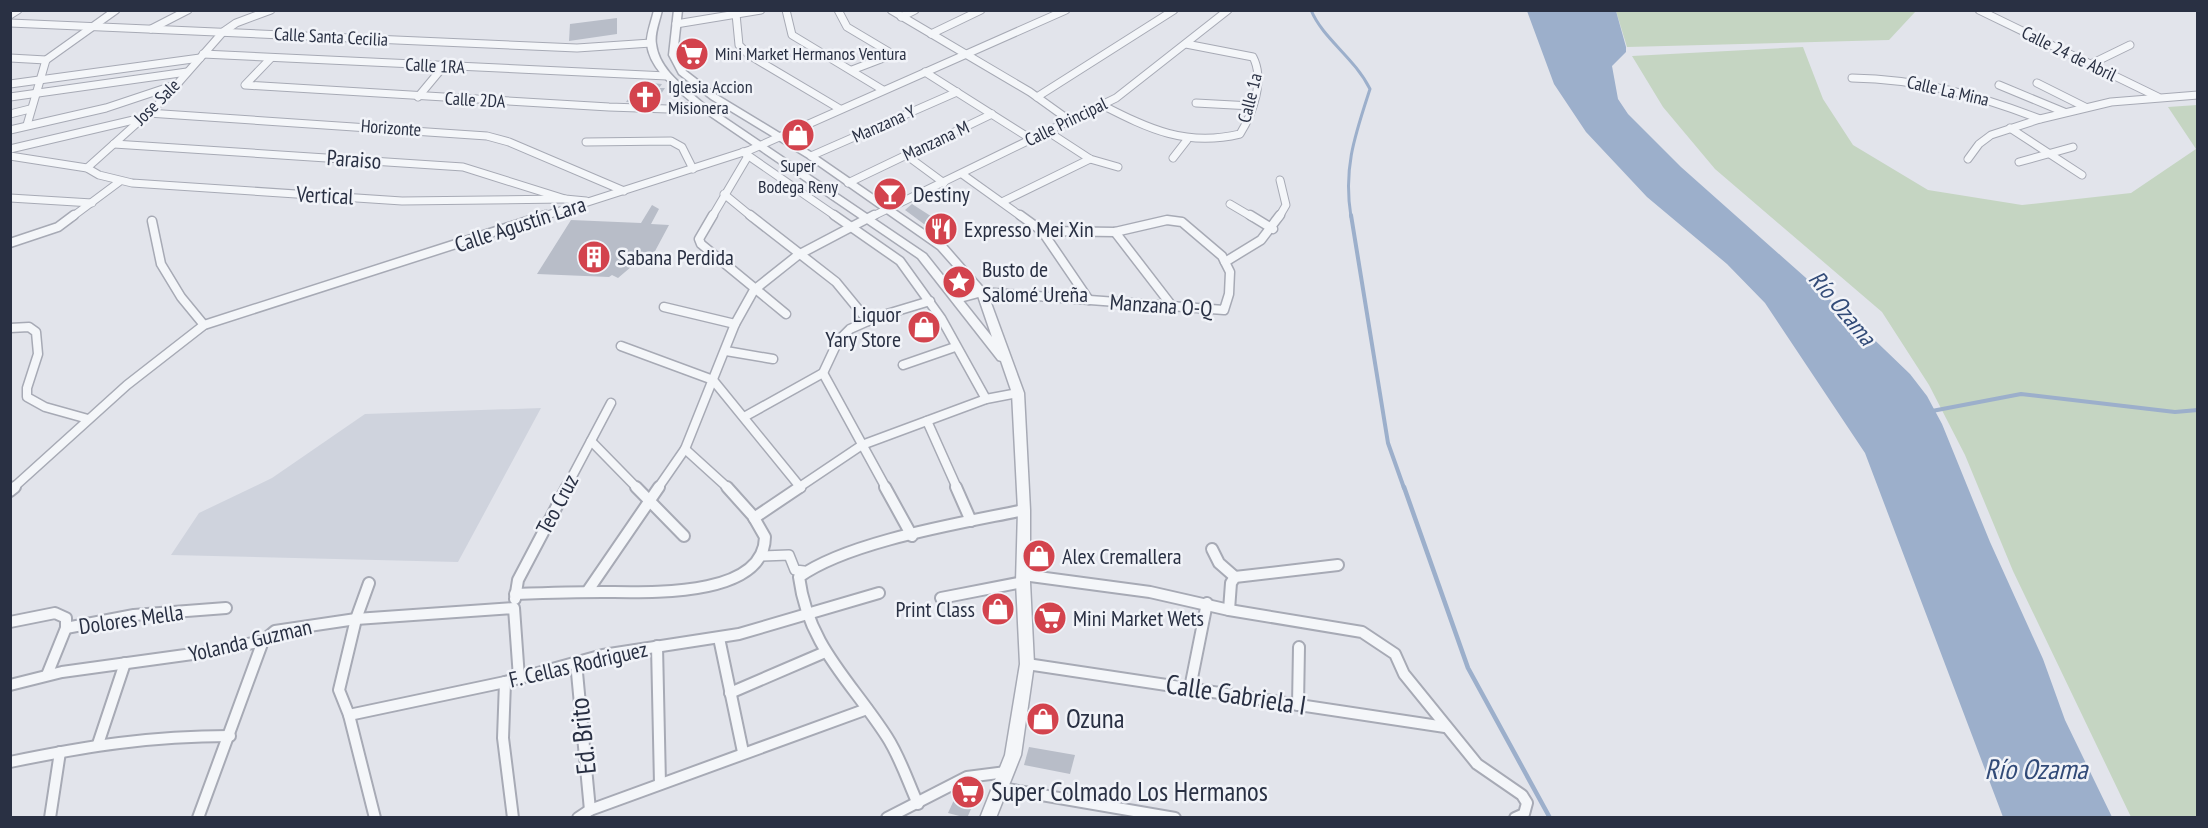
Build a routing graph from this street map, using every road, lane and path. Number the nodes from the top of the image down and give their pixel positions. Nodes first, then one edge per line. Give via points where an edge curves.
1 (18, 10) edge
2 (116, 10) edge
3 (188, 10) edge
4 (272, 10) edge
5 (658, 10) edge
6 (678, 10) edge
7 (761, 10) edge
8 (786, 10) edge
9 (838, 10) edge
10 (891, 10) edge
11 (915, 10) edge
12 (981, 10) edge
13 (1066, 10) edge
14 (1174, 10) edge
15 (1228, 10) edge
16 (1979, 10) edge
17 (736, 14) junction
18 (10, 15) edge
19 (901, 17) junction
20 (10, 22) edge
21 (676, 24) junction
22 (92, 26) junction
23 (151, 28) junction
24 (223, 32) junction
25 (931, 34) junction
26 (651, 43) junction
27 (1186, 44) junction
28 (2130, 45) dead end
29 (966, 54) junction
30 (201, 56) junction
31 (10, 58) edge
32 (271, 58) junction
33 (46, 60) junction
34 (2091, 64) junction
35 (443, 66) junction
36 (852, 70) junction
37 (187, 72) junction
38 (925, 72) junction
39 (668, 76) junction
40 (1852, 78) dead end
41 (39, 80) junction
42 (2037, 83) dead end
43 (10, 84) edge
44 (178, 84) junction
45 (1999, 85) dead end
46 (883, 90) junction
47 (957, 92) junction
48 (34, 94) junction
49 (2198, 95) edge
50 (418, 96) junction
51 (1037, 96) junction
52 (10, 97) edge
53 (2159, 98) junction
54 (1196, 104) dead end
55 (700, 105) junction
56 (1102, 105) junction
57 (1252, 106) junction
58 (2085, 107) junction
59 (30, 109) junction
60 (840, 109) junction
61 (2064, 112) junction
62 (10, 114) edge
63 (992, 114) junction
64 (145, 115) junction
65 (2040, 119) junction
66 (1069, 120) junction
67 (27, 125) junction
68 (2010, 128) junction
69 (10, 130) edge
70 (1047, 131) junction
71 (779, 137) junction
72 (1031, 140) junction
73 (1187, 140) junction
74 (586, 142) dead end
75 (114, 144) junction
76 (760, 145) junction
77 (2073, 147) dead end
78 (10, 149) edge
79 (745, 154) junction
80 (2049, 154) junction
81 (906, 155) junction
82 (10, 156) edge
83 (811, 156) junction
84 (1173, 158) dead end
85 (1090, 159) junction
86 (1968, 159) dead end
87 (2019, 162) dead end
88 (1118, 167) dead end
89 (87, 168) junction
90 (693, 169) junction
91 (962, 174) junction
92 (2082, 175) dead end
93 (1280, 180) dead end
94 (119, 182) junction
95 (848, 183) junction
96 (944, 183) junction
97 (624, 190) junction
98 (724, 194) junction
99 (10, 198) edge
100 (565, 199) junction
101 (590, 202) junction
102 (1002, 202) junction
103 (92, 203) junction
104 (1230, 204) dead end
105 (888, 208) junction
106 (867, 218) junction
107 (152, 221) dead end
108 (852, 226) junction
109 (1273, 229) junction
110 (1042, 231) junction
111 (1115, 232) junction
112 (10, 243) edge
113 (798, 255) junction
114 (1225, 262) junction
115 (754, 290) junction
116 (982, 292) junction
117 (956, 299) junction
118 (1089, 300) junction
119 (930, 301) junction
120 (1172, 306) junction
121 (664, 307) dead end
122 (786, 314) dead end
123 (868, 321) junction
124 (735, 324) junction
125 (204, 325) junction
126 (10, 328) edge
127 (621, 346) dead end
128 (955, 346) junction
129 (726, 351) junction
130 (773, 359) dead end
131 (1007, 364) junction
132 (903, 365) dead end
133 (823, 373) junction
134 (713, 380) junction
135 (1018, 393) junction
136 (986, 399) junction
137 (611, 403) dead end
138 (744, 417) junction
139 (88, 419) junction
140 (927, 421) junction
141 (591, 441) junction
142 (862, 445) junction
143 (685, 449) junction
144 (801, 488) junction
145 (10, 490) edge
146 (649, 501) junction
147 (1024, 510) junction
148 (754, 518) junction
149 (970, 521) junction
150 (684, 536) dead end
151 (912, 536) junction
152 (1212, 549) dead end
153 (762, 556) junction
154 (1338, 565) dead end
155 (804, 571) junction
156 (1235, 577) junction
157 (1023, 579) junction
158 (369, 583) dead end
159 (587, 592) junction
160 (879, 593) dead end
161 (515, 594) junction
162 (941, 598) dead end
163 (1207, 603) junction
164 (226, 608) dead end
165 (514, 608) junction
166 (1229, 610) junction
167 (807, 616) junction
168 (356, 619) junction
169 (10, 622) edge
170 (66, 628) junction
171 (719, 639) junction
172 (263, 641) junction
173 (657, 646) junction
174 (1299, 647) dead end
175 (823, 653) junction
176 (576, 662) junction
177 (125, 663) junction
178 (1027, 664) junction
179 (47, 675) junction
180 (519, 678) junction
181 (505, 682) junction
182 (10, 685) edge
183 (1190, 688) junction
184 (730, 693) junction
185 (1298, 705) junction
186 (867, 709) junction
187 (349, 716) junction
188 (1445, 727) junction
189 (230, 736) junction
190 (98, 744) junction
191 (60, 752) junction
192 (743, 752) junction
193 (10, 762) edge
194 (1006, 772) junction
195 (660, 784) junction
196 (1001, 788) junction
197 (918, 804) junction
198 (590, 810) junction
199 (50, 818) edge
200 (198, 818) edge
201 (375, 818) edge
202 (513, 818) edge
203 (578, 818) edge
204 (887, 818) edge
205 (988, 818) edge
206 (1175, 818) edge
207 (1515, 818) edge

1 - 18 street
2 - 22 street
3 - 23 street
4 - 24 street
5 - 26 street
6 - 21 street
7 - 17 street
8 - 36 street via 792,35
9 - 36 street via 847,27 889,52 886,57
10 - 19 street
11 - 19 street
12 - 25 street
13 - 29 street, Calle Agustín Lara
14 - 51 street
15 - 27 street, Calle Principal
16 - 34 street, Calle 24 de Abril
17 - 21 street
17 - 60 street via 739,45 749,55
19 - 25 street
20 - 22 street, Calle Santa Cecilia
21 - 71 street via 673,55 682,72
22 - 23 street, Calle Santa Cecilia
22 - 33 street
23 - 24 street, Calle Santa Cecilia
24 - 26 street, Calle Santa Cecilia via 577,48
24 - 30 street, Jose Sale
25 - 29 street
26 - 39 street
27 - 56 street, Calle Principal
27 - 57 street, Calle 1a via 1253,57 1259,68
28 - 34 street
29 - 38 street, Calle Agustín Lara
29 - 51 street
30 - 32 street, Calle 1RA
30 - 37 street, Jose Sale
30 - 41 street, Calle 1RA
31 - 33 street
32 - 35 street, Calle 1RA
32 - 50 street, Calle 2DA via 244,85
33 - 41 street
34 - 53 street, Calle 24 de Abril
35 - 39 street, Calle 1RA
35 - 50 street
36 - 46 street
37 - 44 street, Jose Sale
37 - 48 street
38 - 46 street, Calle Agustín Lara
38 - 47 street
39 - 55 street
40 - 65 street, Calle La Mina via 1884,78 1950,88
41 - 43 street, Calle 1RA
41 - 48 street
42 - 58 street
44 - 64 street, Jose Sale
44 - 67 street via 106,108
45 - 61 street
46 - 60 street, Calle Agustín Lara
47 - 63 street
47 - 83 street, Manzana Y
48 - 52 street
48 - 59 street
49 - 53 street
50 - 55 street, Calle 2DA via 668,109
51 - 66 street
53 - 58 street
54 - 57 street
55 - 76 street
56 - 66 street, Calle Principal
56 - 73 street, Calle 1a via 1143,127
57 - 73 street, Calle 1a via 1240,134 1225,140
58 - 61 street
59 - 62 street
59 - 67 street
60 - 71 street, Calle Agustín Lara
61 - 65 street
63 - 72 street
63 - 81 street, Manzana M
64 - 75 street, Jose Sale
64 - 78 street
64 - 97 street, Horizonte via 487,136
65 - 68 street
66 - 70 street, Calle Principal
67 - 69 street
68 - 80 street
68 - 86 street via 1979,144
70 - 72 street, Calle Principal
70 - 85 street
71 - 76 street, Calle Agustín Lara
71 - 83 street
72 - 91 street, Calle Principal
73 - 84 street
74 - 90 street via 671,141 681,147
75 - 89 street, Jose Sale
75 - 100 street, Paraiso via 463,167
76 - 79 street, Calle Agustín Lara
76 - 106 street
77 - 80 street
79 - 90 street, Calle Agustín Lara
79 - 98 street
79 - 108 street
80 - 87 street
80 - 92 street
81 - 95 street, Manzana M
81 - 96 street
82 - 89 street, Vertical
83 - 95 street
85 - 88 street
85 - 102 street
89 - 94 street, Vertical
90 - 97 street, Calle Agustín Lara
91 - 96 street, Calle Principal
91 - 102 street
93 - 109 street via 1286,205
94 - 100 street, Vertical via 435,201 507,203
94 - 103 street
95 - 105 street
96 - 105 street, Calle Principal
97 - 101 street, Calle Agustín Lara
98 - 113 street
98 - 115 street via 700,233 700,244
99 - 103 street
100 - 101 street, Paraiso
101 - 125 street, Calle Agustín Lara
102 - 110 street
103 - 112 street via 58,226
104 - 109 street
105 - 106 street, Calle Principal
105 - 116 street via 942,247
106 - 108 street, Calle Principal
106 - 117 street via 922,256
107 - 125 street via 161,264
108 - 113 street, Calle Principal
108 - 119 street via 891,252
109 - 114 street via 1248,251
110 - 111 street
110 - 118 street
111 - 114 street via 1167,220 1182,222
111 - 120 street
113 - 115 street, Calle Principal
113 - 123 street via 836,282
114 - 120 street, Manzana O-Q via 1230,272 1224,310
115 - 122 street
115 - 124 street
116 - 117 street, Manzana O-Q
116 - 118 street, Manzana O-Q
116 - 131 street
117 - 131 street
118 - 120 street, Manzana O-Q
119 - 123 street
119 - 128 street
121 - 124 street
123 - 133 street via 850,329 838,341
124 - 129 street
125 - 139 street, Calle Agustín Lara
126 - 139 street via 29,327 36,332 38,354 27,397 45,407
127 - 134 street
128 - 132 street
128 - 136 street
129 - 130 street
129 - 134 street
131 - 135 street
133 - 138 street
133 - 142 street
134 - 138 street
134 - 143 street
135 - 136 street
135 - 147 street
136 - 140 street
137 - 141 street, Teo Cruz
138 - 144 street
139 - 145 street, Calle Agustín Lara
140 - 142 street
140 - 149 street
141 - 146 street
141 - 161 street, Teo Cruz via 522,571
142 - 144 street
142 - 151 street
143 - 146 street
143 - 148 street
144 - 148 street
146 - 150 street
146 - 159 street
147 - 149 street
147 - 157 street
148 - 153 street via 765,536
149 - 151 street
151 - 155 street
152 - 156 street via 1219,563
153 - 155 street via 789,555 795,570
153 - 159 street via 736,575 707,587 662,592
154 - 156 street
155 - 167 street via 799,577
156 - 166 street
157 - 162 street
157 - 163 street via 1150,592
157 - 178 street
158 - 168 street
159 - 161 street
160 - 167 street, F. Cellas Rodriguez
161 - 165 street, Teo Cruz
163 - 166 street
163 - 183 street
164 - 170 street, Dolores Mella via 134,615
165 - 168 street, Yolanda Guzman
165 - 180 street
166 - 188 street via 1362,632 1395,654 1404,674
167 - 171 street, F. Cellas Rodriguez
167 - 175 street
168 - 172 street, Yolanda Guzman via 275,631
168 - 187 street via 339,686
169 - 170 street, Dolores Mella via 56,613 66,618
170 - 179 street
171 - 173 street, F. Cellas Rodriguez
171 - 184 street
172 - 177 street, Yolanda Guzman
172 - 189 street
173 - 176 street, F. Cellas Rodriguez
173 - 195 street
174 - 185 street
175 - 184 street
175 - 186 street
176 - 180 street, F. Cellas Rodriguez
176 - 198 street, Ed. Brito
177 - 179 street, Yolanda Guzman
177 - 190 street
178 - 183 street, Calle Gabriela I
178 - 194 street via 1013,755
179 - 182 street, Yolanda Guzman
180 - 181 street, F. Cellas Rodriguez
181 - 187 street, F. Cellas Rodriguez
181 - 202 street via 503,738
183 - 185 street, Calle Gabriela I
184 - 192 street
185 - 188 street, Calle Gabriela I
186 - 192 street
186 - 197 street via 886,735
187 - 201 street
188 - 207 street via 1477,764 1522,795 1527,803 1524,814
189 - 190 street via 168,736
189 - 200 street
190 - 191 street
191 - 193 street
191 - 199 street
192 - 195 street
194 - 196 street
194 - 197 street via 967,777
195 - 198 street
196 - 205 street
196 - 206 street
197 - 204 street
198 - 203 street

